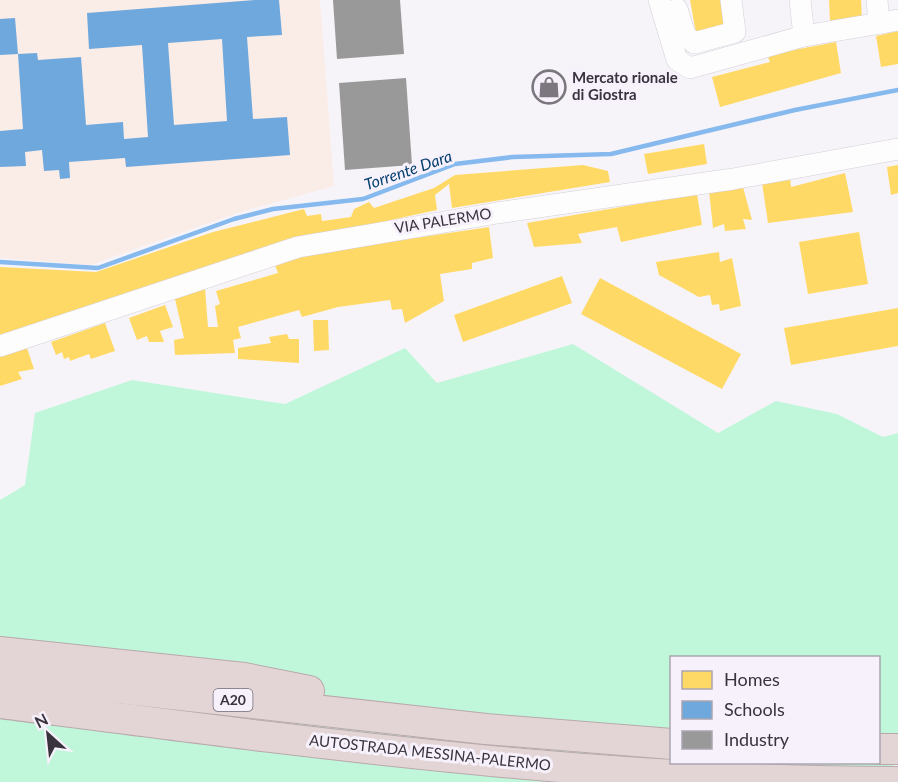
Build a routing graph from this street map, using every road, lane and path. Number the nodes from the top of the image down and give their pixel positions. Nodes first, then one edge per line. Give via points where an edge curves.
1 (659, 0) edge
2 (675, 0) edge
3 (731, 0) edge
4 (800, 0) edge
5 (877, 0) edge
6 (889, 21) edge
7 (804, 36) junction
8 (898, 149) edge
9 (0, 346) edge
10 (0, 652) edge
11 (0, 675) edge
12 (0, 717) edge
13 (410, 719) junction
14 (670, 744) edge
15 (880, 749) edge
16 (898, 749) edge
17 (407, 752) junction
18 (898, 782) edge

1 - 7 street via 677,60 690,68
2 - 3 street via 685,35 694,43 735,32
4 - 7 street
5 - 6 street
6 - 7 street
8 - 9 street, VIA PALERMO via 298,247
10 - 13 highway via 255,680 370,705
11 - 13 highway, AUTOSTRADA MESSINA-PALERMO / A20
12 - 17 highway, AUTOSTRADA MESSINA-PALERMO / A20 via 56,711
12 - 17 highway via 311,758
13 - 14 highway, AUTOSTRADA MESSINA-PALERMO / A20
15 - 16 highway
17 - 18 highway, AUTOSTRADA MESSINA-PALERMO / A20 via 664,776

